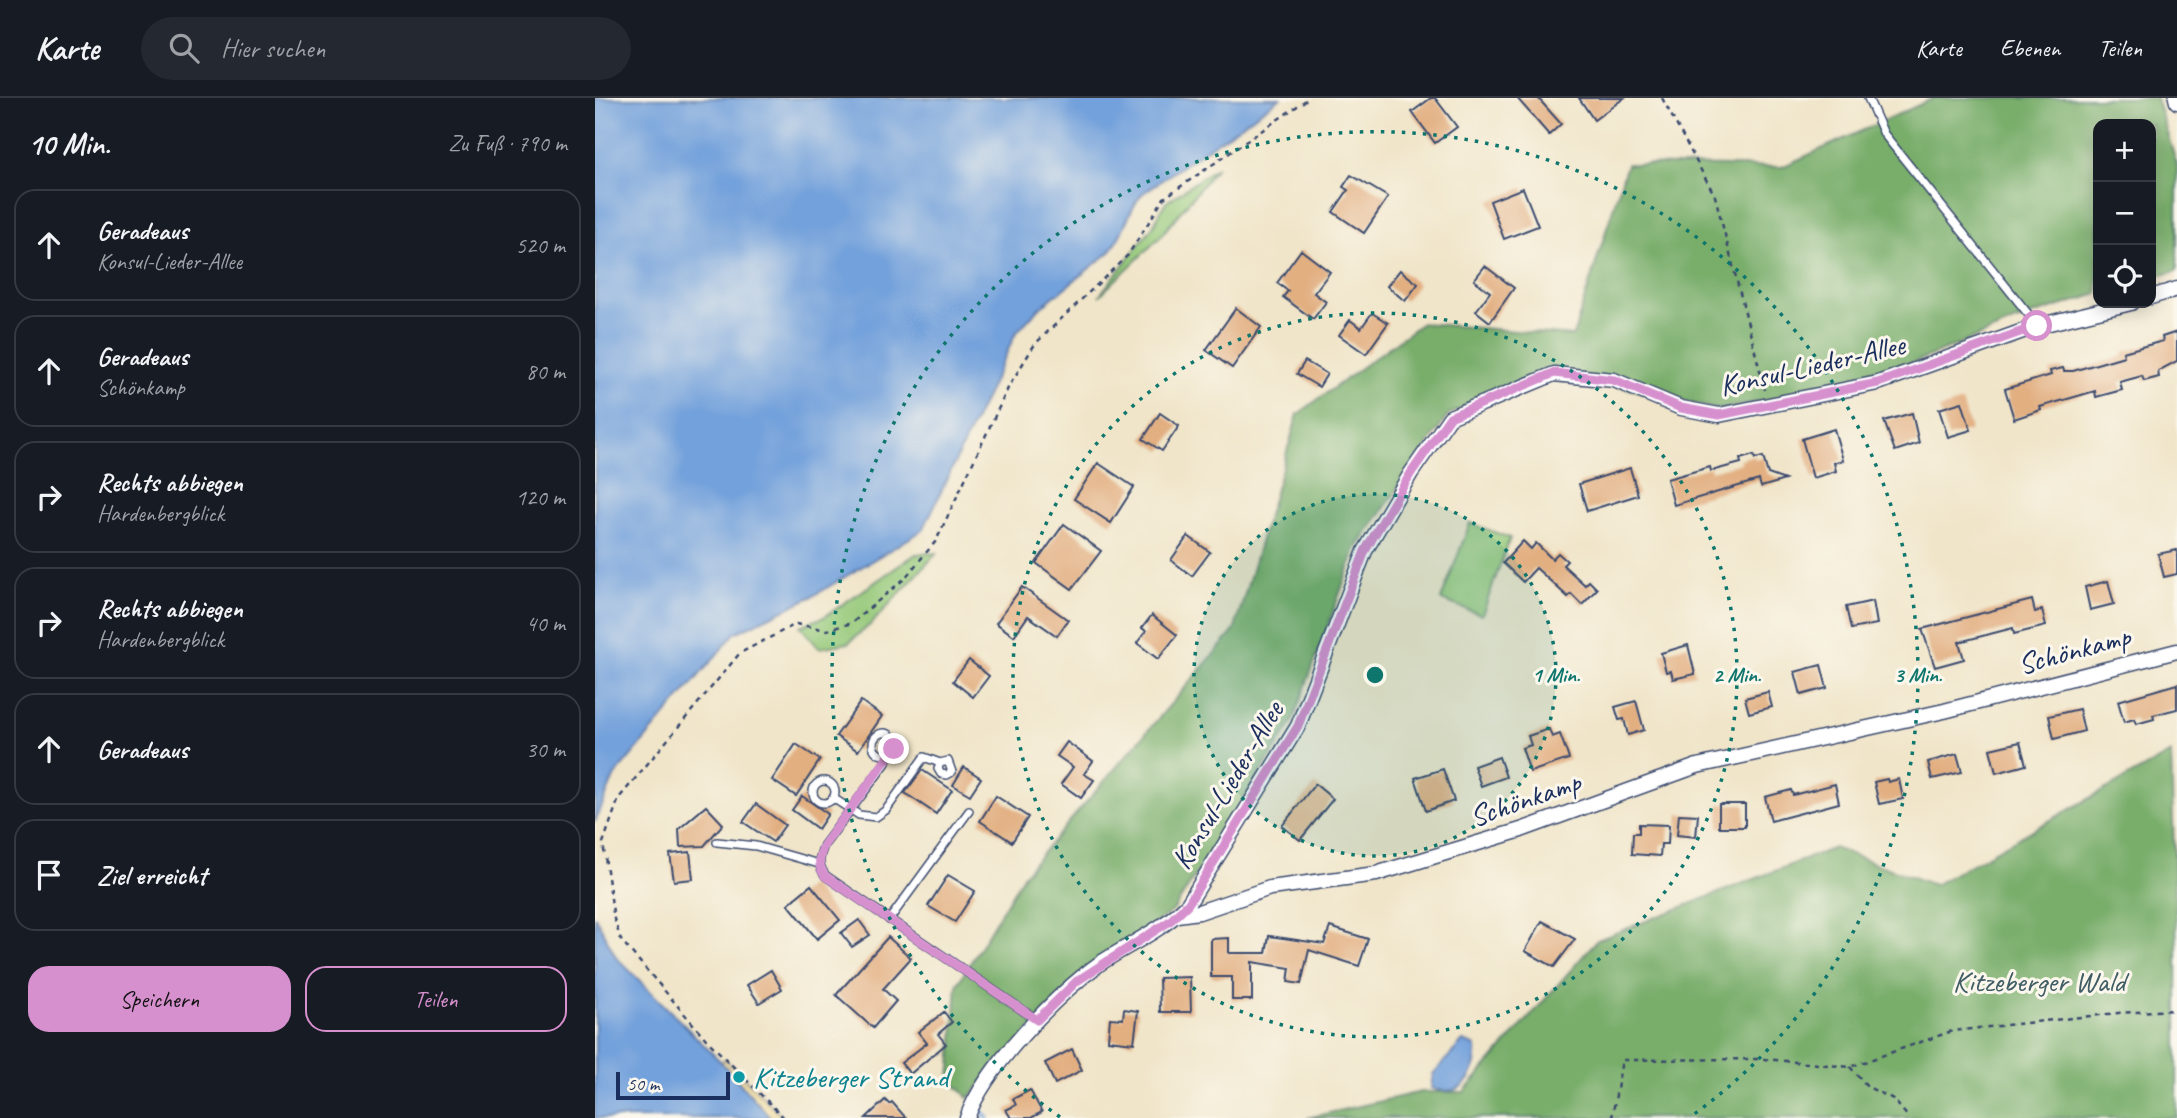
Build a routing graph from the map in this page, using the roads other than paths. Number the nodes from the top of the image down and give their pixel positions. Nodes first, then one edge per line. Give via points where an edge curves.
1 (1868, 98) edge
2 (2177, 289) edge
3 (2156, 295) edge
4 (2111, 308) edge
5 (2037, 326) junction
6 (2177, 651) edge
7 (887, 755) dead end
8 (940, 763) dead end
9 (833, 798) dead end
10 (851, 810) junction
11 (969, 811) dead end
12 (717, 842) dead end
13 (819, 864) junction
14 (1177, 915) junction
15 (889, 920) junction
16 (1037, 1020) junction
17 (967, 1118) edge

1 - 5 lane via 1884,134
2 - 3 street
4 - 5 street, Konsul-Lieder-Allee
5 - 14 street, Konsul-Lieder-Allee via 1878,383 1719,415 1681,408 1614,380 1554,373 1450,417 1365,551 1298,726
6 - 14 street, Schönkamp via 1944,711 1697,766 1521,830 1376,874 1270,888
7 - 10 lane via 886,763
8 - 10 lane via 929,756 920,760 881,815 866,817
9 - 10 lane
10 - 13 lane via 824,845
11 - 15 lane
12 - 13 lane via 756,846
13 - 15 lane via 825,876
14 - 16 street, Schönkamp via 1077,981
15 - 16 lane
16 - 17 street, Schönkamp via 987,1081

